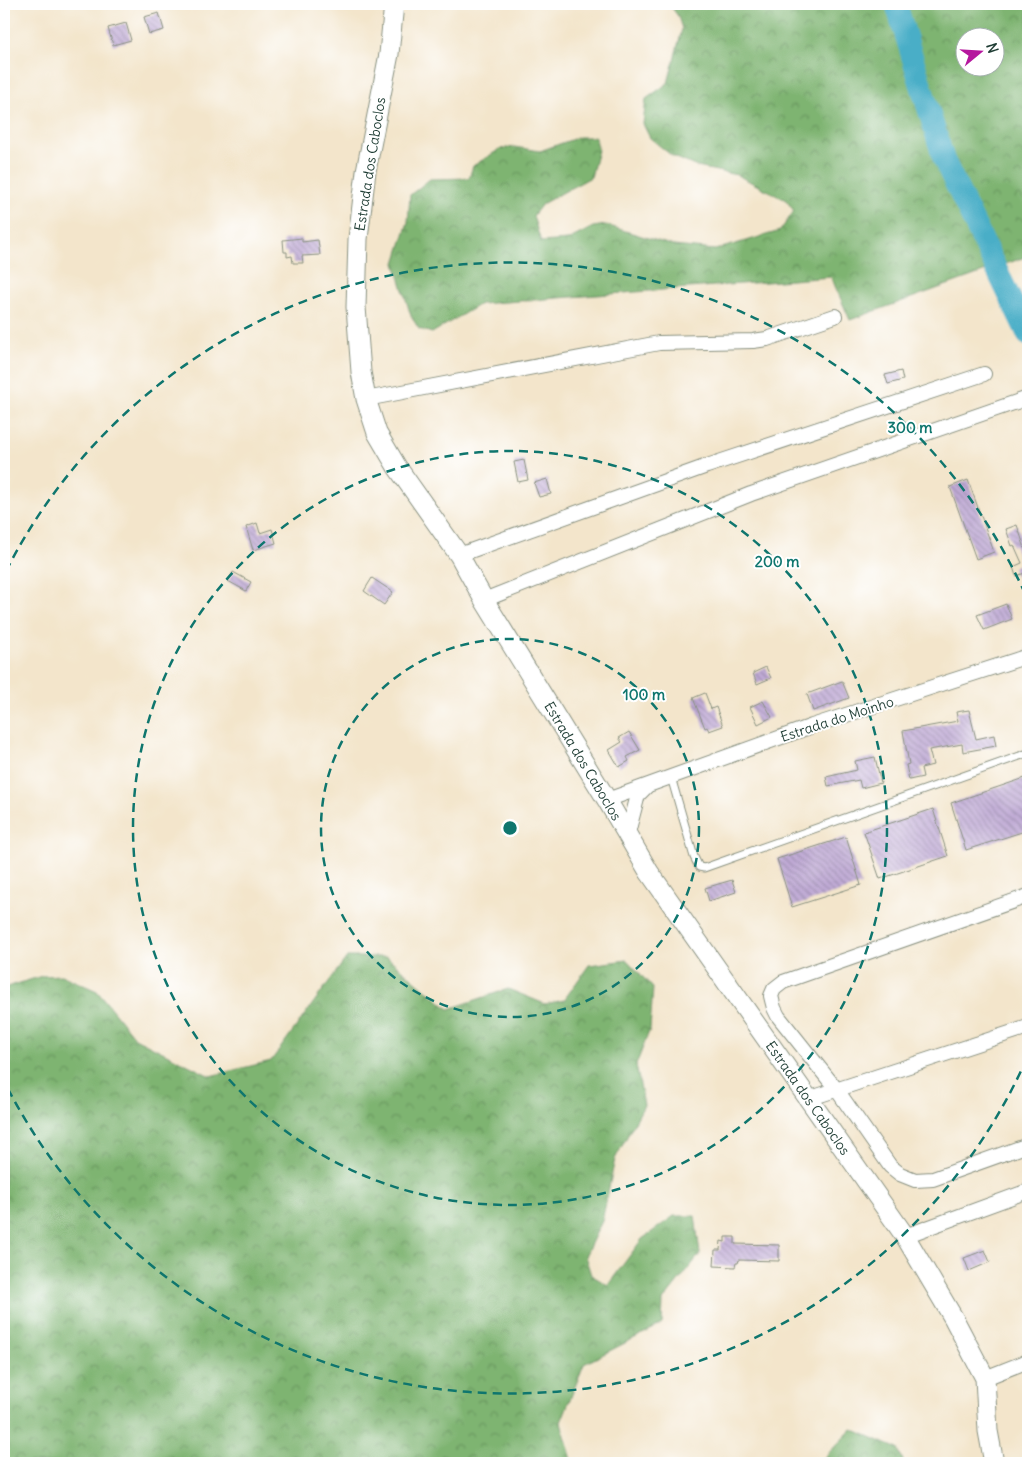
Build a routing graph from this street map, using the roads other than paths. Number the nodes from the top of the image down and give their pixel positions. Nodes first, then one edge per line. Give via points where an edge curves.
1 (394, 4) edge
2 (835, 316) dead end
3 (984, 374) dead end
4 (1028, 398) edge
5 (366, 399) junction
6 (458, 555) junction
7 (484, 600) junction
8 (1028, 656) edge
9 (1028, 753) edge
10 (671, 777) junction
11 (648, 785) junction
12 (607, 800) junction
13 (626, 831) junction
14 (1028, 896) edge
15 (1028, 1027) edge
16 (837, 1090) junction
17 (808, 1099) junction
18 (1028, 1145) edge
19 (1028, 1191) edge
20 (905, 1236) junction
21 (1028, 1361) edge
22 (985, 1378) junction
23 (994, 1463) edge

1 - 5 street, Estrada dos Caboclos via 390,54 366,171 358,238 356,307
2 - 5 street via 767,339 659,343
3 - 6 street via 707,466
4 - 7 street via 751,494
5 - 6 street, Estrada dos Caboclos via 377,433 397,468
6 - 7 street, Estrada dos Caboclos
7 - 12 street, Estrada dos Caboclos
8 - 10 street, Estrada do Moinho via 812,726
9 - 10 lane via 704,868 694,857
10 - 11 street, Estrada do Moinho
11 - 12 street, Estrada do Moinho
11 - 13 street via 638,795
12 - 13 street, Estrada dos Caboclos
13 - 17 street, Estrada dos Caboclos via 649,872
14 - 16 street via 783,982 774,989 770,996 778,1016
15 - 16 street
16 - 17 street
16 - 18 street via 890,1166 915,1180 933,1179
17 - 20 street, Estrada dos Caboclos
19 - 20 street
20 - 22 street, Estrada dos Caboclos
21 - 22 street
22 - 23 street, Estrada dos Caboclos via 988,1431

